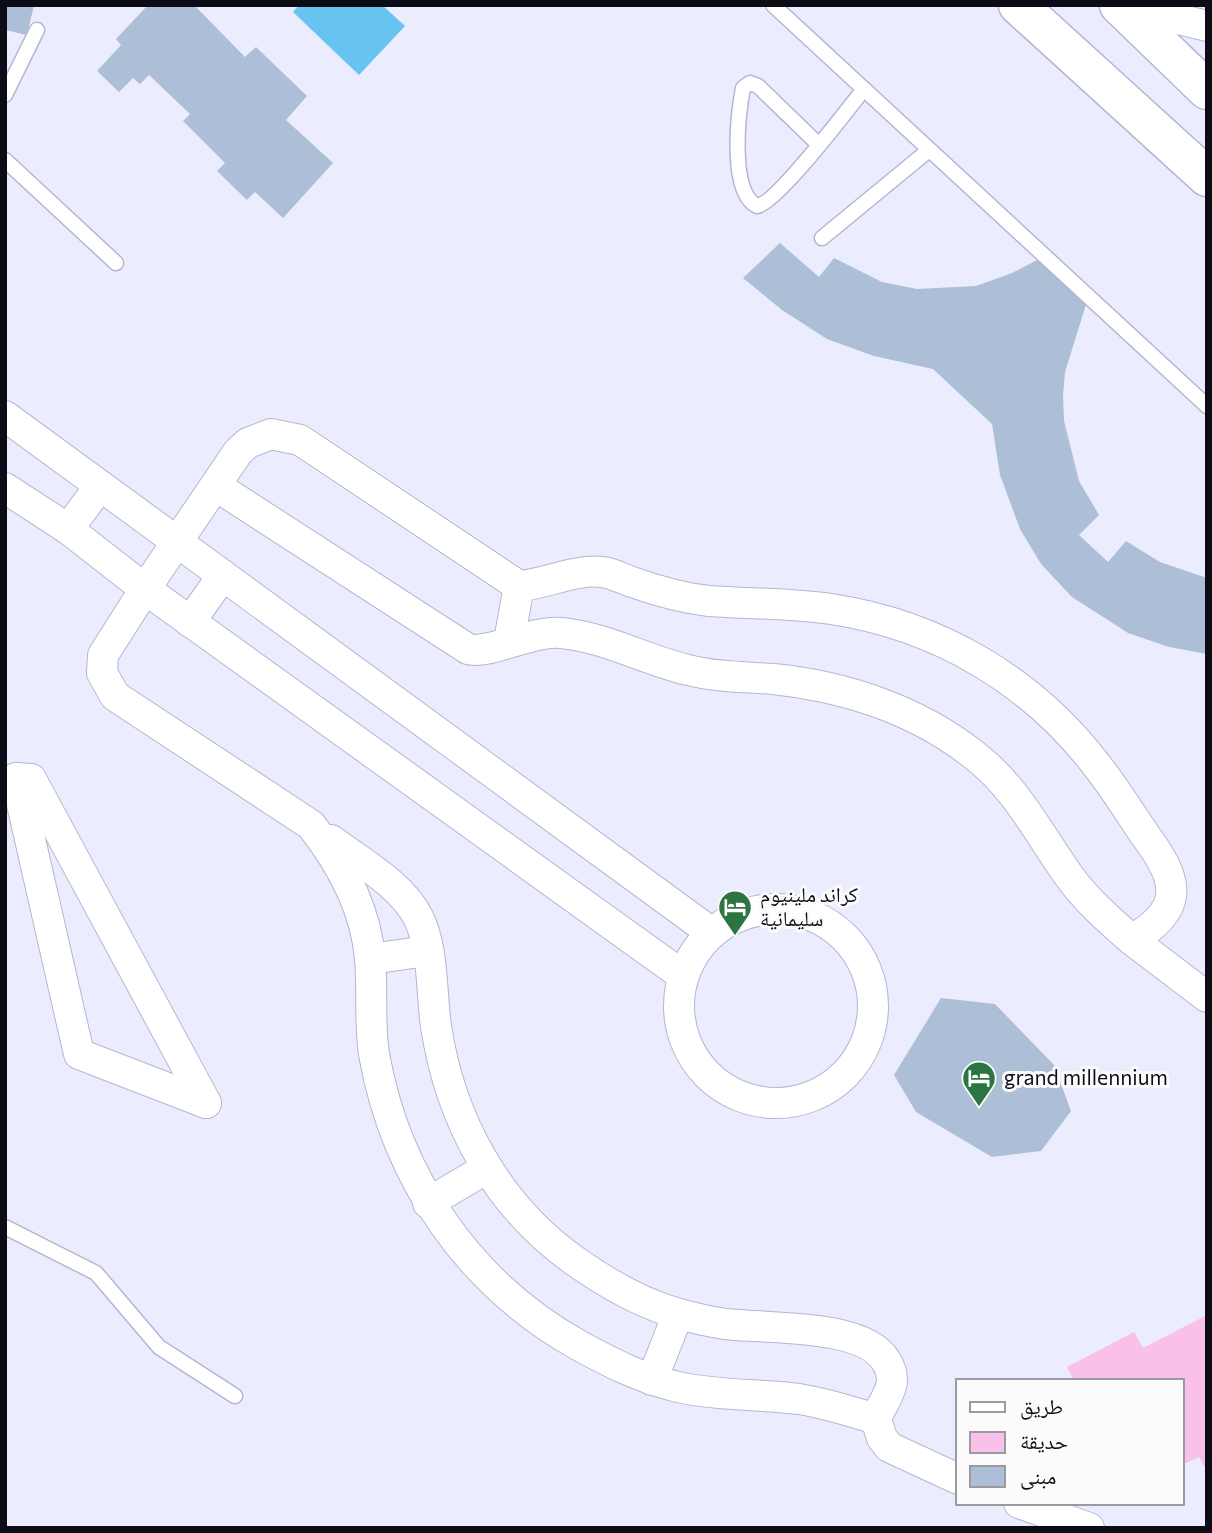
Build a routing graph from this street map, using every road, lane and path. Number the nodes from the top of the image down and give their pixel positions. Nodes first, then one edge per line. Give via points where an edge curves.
1 (773, 5) edge
2 (1018, 5) edge
3 (1119, 5) edge
4 (1207, 26) edge
5 (37, 30) dead end
6 (864, 89) junction
7 (1207, 90) edge
8 (5, 95) edge
9 (818, 144) junction
10 (929, 150) junction
11 (5, 160) edge
12 (1207, 177) edge
13 (822, 238) dead end
14 (116, 263) dead end
15 (1207, 406) edge
16 (5, 416) edge
17 (100, 486) junction
18 (216, 486) junction
19 (5, 488) edge
20 (68, 529) junction
21 (177, 542) junction
22 (223, 576) junction
23 (519, 586) junction
24 (145, 589) junction
25 (190, 622) junction
26 (509, 640) junction
27 (11, 778) edge
28 (312, 825) junction
29 (712, 933) junction
30 (1132, 940) junction
31 (427, 951) junction
32 (370, 959) junction
33 (682, 975) junction
34 (1207, 997) edge
35 (487, 1168) junction
36 (428, 1202) junction
37 (5, 1227) edge
38 (678, 1314) junction
39 (652, 1380) junction
40 (235, 1396) dead end
41 (876, 1419) junction
42 (956, 1478) edge
43 (1026, 1505) edge
44 (1089, 1528) edge

1 - 6 lane
2 - 12 main road
3 - 4 street
3 - 7 main road
5 - 8 lane
6 - 9 lane
6 - 10 lane
9 - 9 lane via 771,200 757,206 750,203 738,153 743,88 750,83 758,86
10 - 13 lane
10 - 15 lane
11 - 14 lane
16 - 17 street
17 - 20 street
17 - 21 street
18 - 21 street
18 - 23 street via 248,443 285,434 323,453
18 - 26 street via 454,642 475,651
19 - 20 street
20 - 24 street
21 - 22 street
21 - 24 street
22 - 25 street
22 - 29 street
23 - 26 street
23 - 30 street via 606,572 701,600 832,609 885,621 990,665 1068,731 1167,866 1173,890 1166,911
24 - 25 street
24 - 28 street via 103,655 102,673 111,691
25 - 33 street
26 - 30 street via 545,633 574,635 692,671 830,688 930,725 977,757 1002,782 1027,810 1081,891
27 - 27 street via 31,779 206,1103 79,1054
28 - 31 street via 401,894 418,918
28 - 32 street via 352,890
29 - 33 street via 697,947
29 - 33 street via 749,912 780,908 811,914 838,930 859,954 872,983 874,1014 865,1046 846,1074 820,1093 788,1103 755,1102 725,1090 700,1068 683,1040 677,1008
30 - 34 street
31 - 32 street
31 - 35 street via 443,1067 460,1119
32 - 36 street via 370,1013 385,1102
35 - 36 street
35 - 38 street via 520,1213 566,1254 638,1298
36 - 39 street via 481,1271 527,1314 606,1361
37 - 40 lane via 96,1273 159,1347
38 - 39 street
38 - 41 street via 726,1324 832,1334 874,1346 892,1372 893,1383
39 - 41 street via 709,1393 798,1399
41 - 42 street via 889,1447
43 - 44 street

